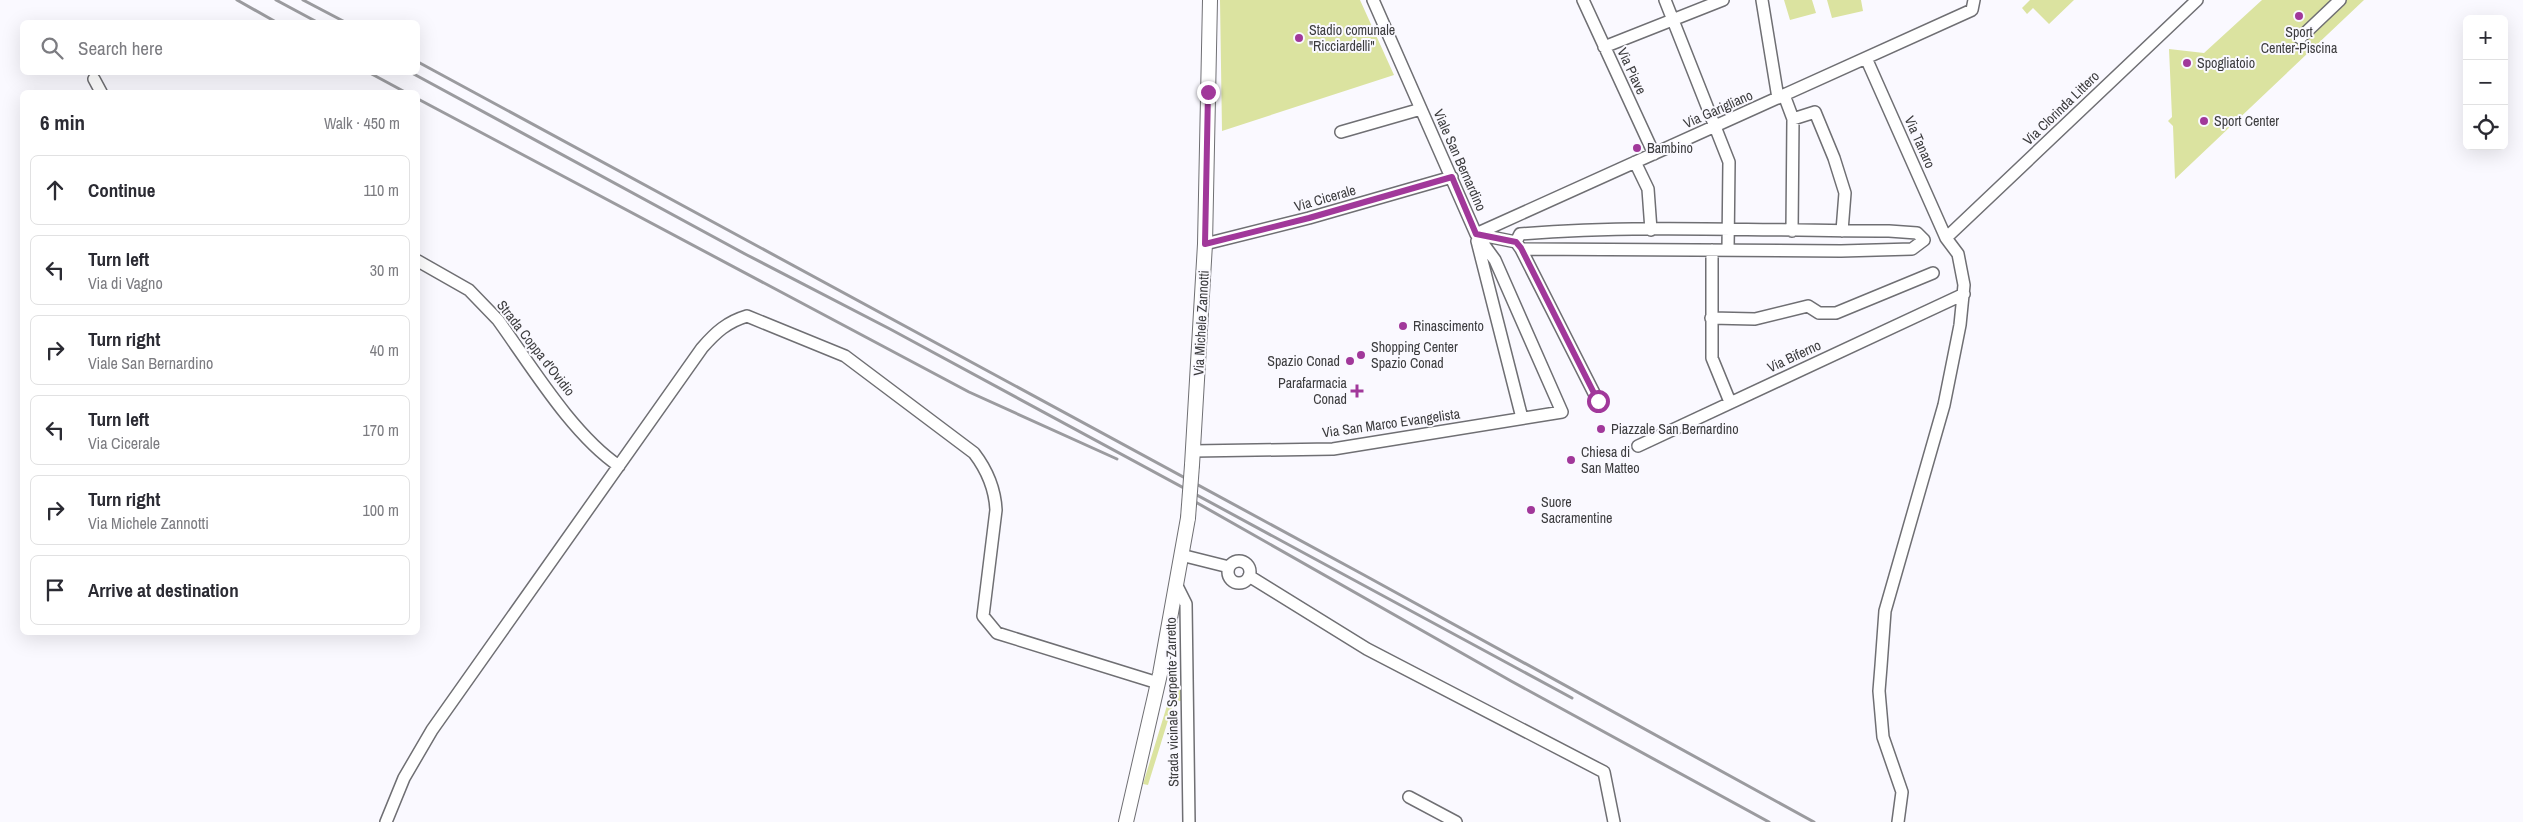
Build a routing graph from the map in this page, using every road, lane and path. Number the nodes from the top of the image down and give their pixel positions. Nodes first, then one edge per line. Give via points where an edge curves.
1 (1210, 0) edge
2 (1373, 0) edge
3 (1583, 0) edge
4 (1665, 0) edge
5 (1723, 0) edge
6 (1762, 0) edge
7 (2196, 0) edge
8 (2340, 0) edge
9 (1973, 5) edge
10 (1673, 20) junction
11 (2300, 38) dead end
12 (1604, 47) junction
13 (1866, 58) junction
14 (94, 79) dead end
15 (100, 90) edge
16 (1781, 97) junction
17 (1421, 109) junction
18 (1793, 120) junction
19 (1717, 127) junction
20 (1340, 132) dead end
21 (1654, 154) junction
22 (1636, 162) junction
23 (1452, 177) junction
24 (1651, 230) junction
25 (1728, 230) junction
26 (1792, 230) junction
27 (1842, 231) junction
28 (1476, 234) junction
29 (1946, 238) junction
30 (1924, 240) junction
31 (1205, 244) junction
32 (1519, 245) junction
33 (1712, 250) junction
34 (1728, 250) junction
35 (420, 262) edge
36 (1933, 273) dead end
37 (1964, 294) junction
38 (1711, 318) junction
39 (1598, 401) dead end
40 (1730, 402) junction
41 (1562, 412) joint
42 (1522, 418) junction
43 (1638, 446) dead end
44 (1193, 458) junction
45 (619, 466) junction
46 (1181, 554) junction
47 (1176, 584) junction
48 (1158, 683) junction
49 (1409, 797) dead end
50 (386, 822) edge
51 (1126, 822) edge
52 (1189, 822) edge
53 (1456, 822) edge
54 (1614, 822) edge
55 (1898, 822) edge

1 - 31 main road, Via Michele Zannotti
2 - 17 street, Viale San Bernardino
3 - 12 street, Via Piave
4 - 10 street
5 - 10 street
6 - 16 street
7 - 29 street, Via Clorinda Littero
8 - 11 street
9 - 13 street, Via Garigliano
10 - 12 street
10 - 19 street
12 - 21 street, Via Piave
13 - 16 street, Via Garigliano
13 - 29 street, Via Tanaro
14 - 15 street
16 - 18 street
16 - 19 street, Via Garigliano
17 - 20 street
17 - 23 street, Viale San Bernardino
18 - 26 street
18 - 27 street via 1815,112 1845,193
19 - 21 street, Via Garigliano
19 - 25 street via 1730,162
21 - 22 street, Via Garigliano
22 - 24 street via 1648,189
22 - 28 street, Via Garigliano
23 - 28 street, Viale San Bernardino
23 - 31 street, Via Cicerale
24 - 25 street
24 - 32 street via 1520,234
25 - 26 street
25 - 34 street
26 - 27 street
27 - 30 street via 1917,233
28 - 32 street
28 - 41 street, Viale San Bernardino via 1495,260
28 - 42 street
29 - 30 street
29 - 37 street, Via Tanaro via 1958,254
30 - 34 street via 1912,249
31 - 44 main road, Via Michele Zannotti
32 - 33 street
32 - 39 street
33 - 34 street
33 - 38 street
35 - 45 street, Strada Coppa d'Ovidio via 469,290 482,303 582,434
36 - 38 street via 1836,313 1820,313 1808,306 1755,319
37 - 40 street, Via Biferno
37 - 55 street, Via Tanaro via 1944,405 1885,611 1879,691 1883,737 1902,792
38 - 40 street via 1712,358
40 - 43 street, Via Biferno
41 - 42 street, Via San Marco Evangelista
42 - 44 street, Via San Marco Evangelista via 1333,449
44 - 46 main road, Via Michele Zannotti, bridge
45 - 48 street via 716,332 731,321 747,316 762,321 845,356 974,453 984,466 995,494 996,510 983,616 997,633
45 - 50 street via 432,730 404,778
46 - 47 main road, Via Michele Zannotti
46 - 54 street via 1229,567 1229,578 1235,582 1242,583 1249,576 1367,649 1604,772
47 - 48 main road, Via Michele Zannotti
47 - 52 street, Strada vicinale Serpente Zarretto via 1186,604
48 - 51 main road, Via Michele Zannotti
49 - 53 street

